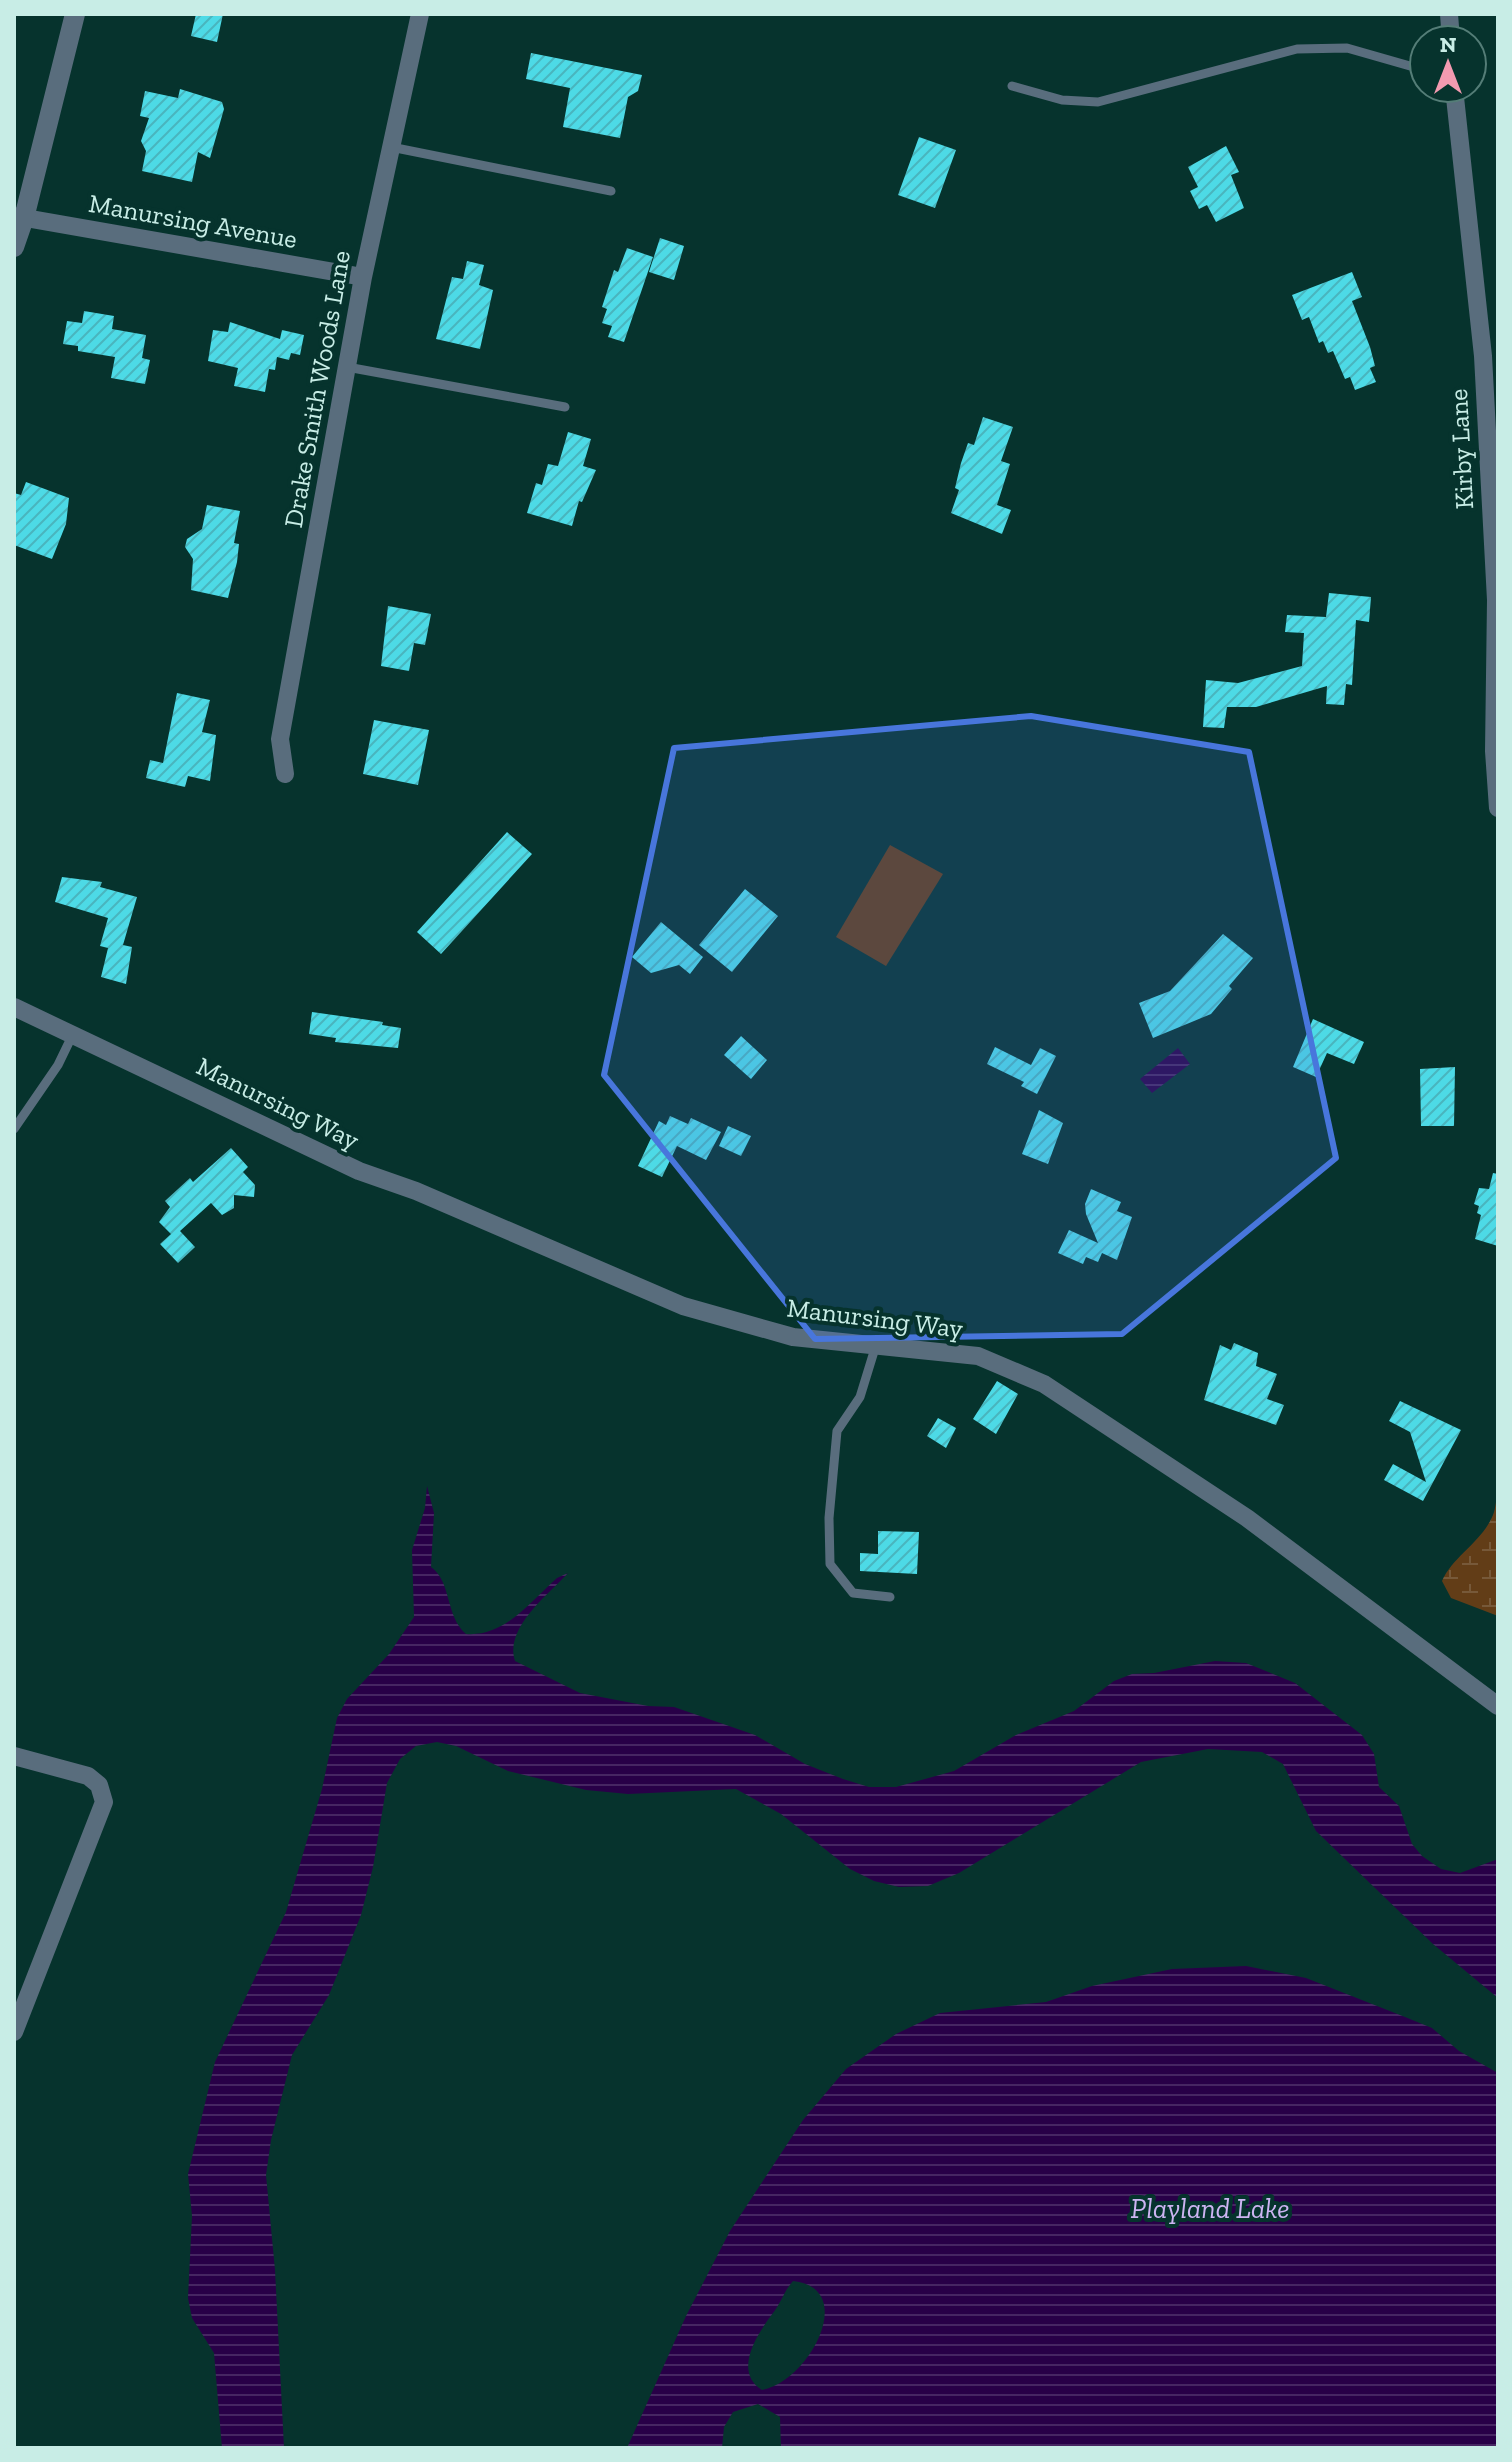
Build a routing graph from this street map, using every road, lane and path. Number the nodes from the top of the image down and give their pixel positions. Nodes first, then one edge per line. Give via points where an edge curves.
1 (75, 14) edge
2 (420, 14) edge
3 (1408, 65) edge
4 (1012, 86) dead end
5 (1456, 104) edge
6 (391, 147) junction
7 (611, 191) dead end
8 (19, 217) edge
9 (14, 247) edge
10 (363, 277) junction
11 (347, 367) junction
12 (565, 407) dead end
13 (285, 774) dead end
14 (1498, 808) edge
15 (14, 1007) edge
16 (73, 1034) junction
17 (14, 1129) edge
18 (876, 1345) junction
19 (890, 1597) dead end
20 (1498, 1706) edge
21 (14, 1756) edge
22 (14, 2032) edge

1 - 8 street
2 - 6 street, Drake Smith Woods Lane
3 - 4 lane via 1347,48 1297,49 1098,102 1062,100
5 - 14 street, Kirby Lane via 1483,356 1496,600
6 - 7 lane
6 - 10 street, Drake Smith Woods Lane
8 - 9 street
8 - 10 street, Manursing Avenue
10 - 11 street, Drake Smith Woods Lane
11 - 12 lane
11 - 13 street, Drake Smith Woods Lane via 280,739
15 - 16 street, Manursing Way
16 - 17 lane
16 - 18 street, Manursing Way via 359,1171 683,1306 793,1337
18 - 19 lane via 860,1397 837,1431 830,1564 853,1593
18 - 20 street, Manursing Way via 978,1356 1044,1384 1247,1518
21 - 22 street via 88,1776 99,1785 104,1802

